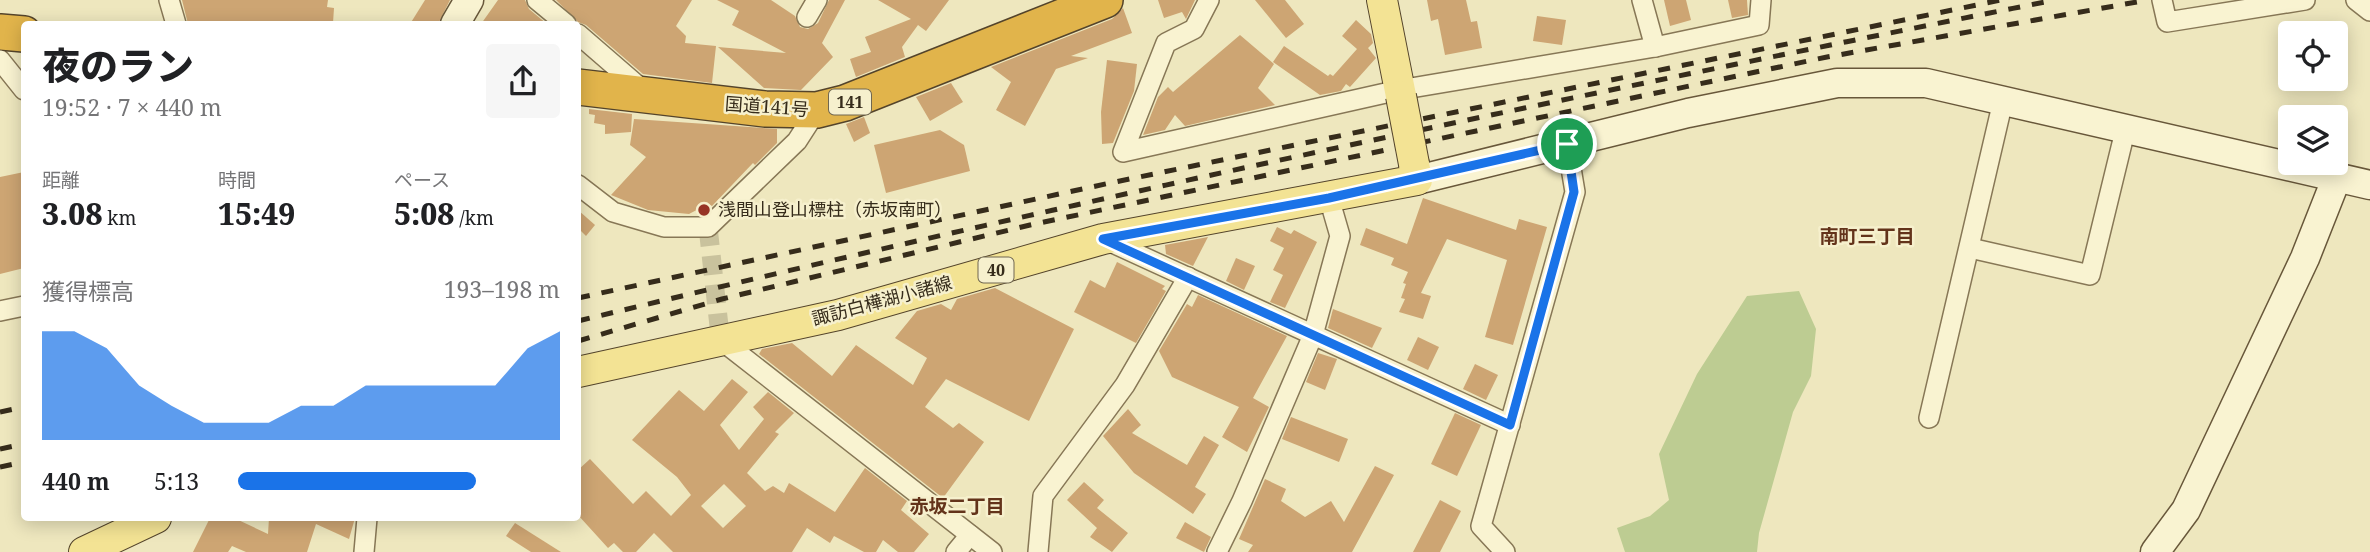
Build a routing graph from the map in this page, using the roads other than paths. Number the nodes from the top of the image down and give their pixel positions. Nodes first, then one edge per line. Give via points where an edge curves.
1 (169, 0) edge
2 (469, 0) edge
3 (537, 0) edge
4 (1105, 0) edge
5 (1209, 0) edge
6 (1382, 0) edge
7 (1642, 0) edge
8 (1760, 0) edge
9 (2356, 0) edge
10 (2299, 1) edge
11 (2164, 5) edge
12 (2370, 11) edge
13 (175, 21) edge
14 (457, 21) edge
15 (562, 21) edge
16 (0, 32) edge
17 (21, 34) edge
18 (581, 37) edge
19 (1655, 47) junction
20 (0, 60) edge
21 (21, 86) edge
22 (581, 87) edge
23 (1400, 93) junction
24 (649, 95) junction
25 (2003, 101) junction
26 (817, 110) junction
27 (2126, 127) junction
28 (1567, 144) junction
29 (1416, 172) junction
30 (2337, 177) junction
31 (2370, 185) edge
32 (581, 187) edge
33 (1329, 198) junction
34 (1103, 239) junction
35 (1970, 248) junction
36 (1188, 277) junction
37 (21, 307) edge
38 (0, 311) edge
39 (1313, 335) junction
40 (720, 337) junction
41 (581, 371) edge
42 (1929, 418) dead end
43 (1510, 425) junction
44 (150, 521) edge
45 (367, 521) edge
46 (970, 535) junction
47 (84, 552) edge
48 (364, 552) edge
49 (956, 552) edge
50 (992, 552) edge
51 (1038, 552) edge
52 (1217, 552) edge
53 (1505, 552) edge
54 (2155, 552) edge

1 - 13 street
2 - 14 street
3 - 15 street
4 - 26 highway, 国道141号 / 141
5 - 23 street via 1194,29 1166,43 1123,152
6 - 23 main road
7 - 19 street
8 - 19 street via 1759,25
9 - 12 street
10 - 11 street via 2167,22
16 - 17 highway
18 - 24 street
19 - 23 street
20 - 21 street
22 - 24 highway, 国道141号 / 141
23 - 29 main road, bridge
24 - 26 highway, 国道141号 / 141 via 765,109
25 - 27 street
25 - 28 street via 1926,83 1837,83 1688,113
25 - 35 street
26 - 32 street via 797,141 708,228 664,227 613,212
27 - 30 street
27 - 35 street via 2090,275
28 - 29 street
28 - 43 street via 1574,192
29 - 33 main road, 諏訪白樺湖小諸線 / 40
30 - 31 street
30 - 54 street via 2305,258 2186,510
33 - 34 main road, 諏訪白樺湖小諸線 / 40
33 - 39 street via 1340,236
34 - 36 street
34 - 40 main road, 諏訪白樺湖小諸線 / 40 via 838,315
35 - 42 street
36 - 39 street
36 - 51 street via 1125,385 1043,496
37 - 38 street
39 - 43 street
39 - 52 street
40 - 41 main road, 諏訪白樺湖小諸線 / 40
40 - 46 street
43 - 53 street via 1482,526
44 - 47 main road
45 - 48 street
46 - 49 street
46 - 50 street

